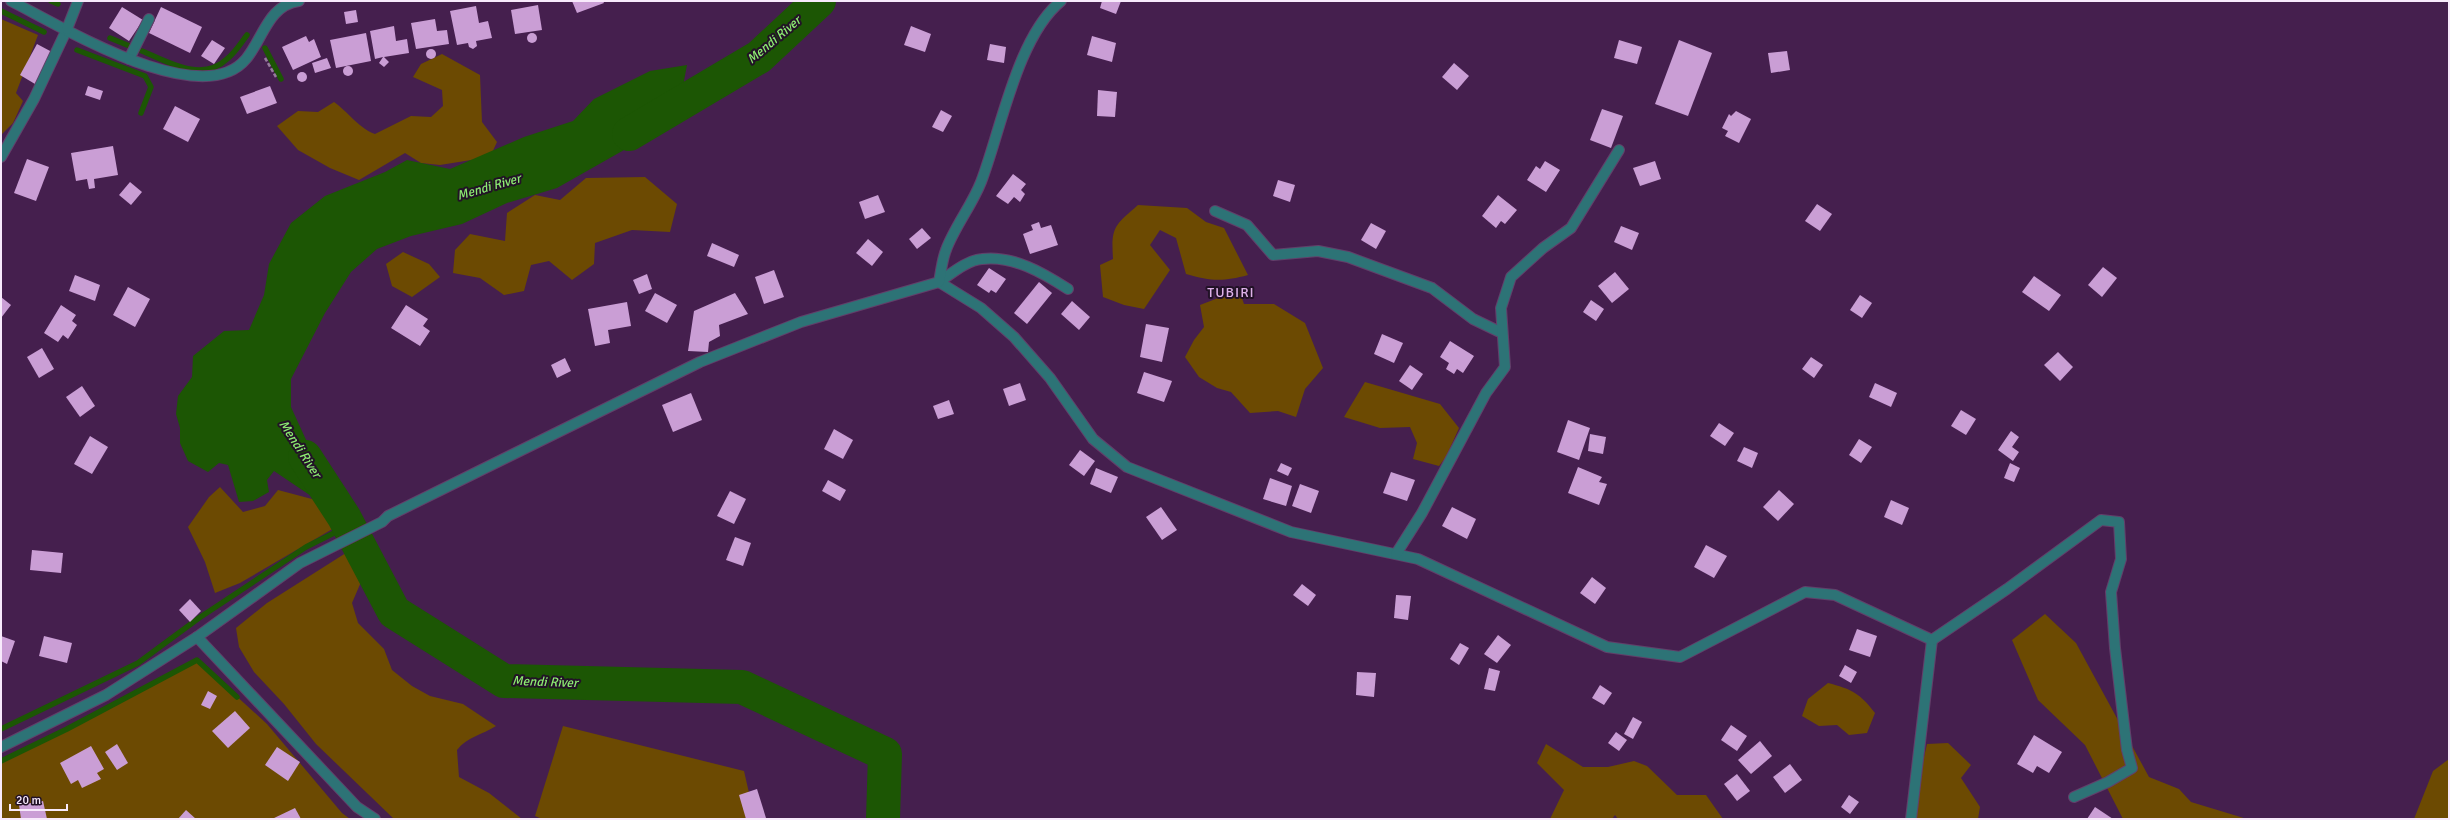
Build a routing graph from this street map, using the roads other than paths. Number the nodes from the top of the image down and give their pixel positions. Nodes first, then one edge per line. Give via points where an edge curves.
1 (11, 1) edge
2 (78, 1) edge
3 (299, 1) edge
4 (1061, 1) edge
5 (149, 19) dead end
6 (67, 29) junction
7 (129, 59) junction
8 (1619, 150) dead end
9 (1, 157) edge
10 (1215, 211) dead end
11 (939, 282) junction
12 (1068, 289) dead end
13 (1502, 333) junction
14 (1396, 554) junction
15 (196, 637) junction
16 (1932, 640) junction
17 (1, 747) edge
18 (2074, 797) dead end
19 (375, 819) edge
20 (1910, 819) edge

1 - 6 street
2 - 6 street
3 - 7 street via 289,2 278,10 269,20 257,44 245,60 221,75 196,76 173,73
4 - 11 street via 1034,35 1020,66 980,183 946,250
5 - 7 street
6 - 7 street
6 - 9 street via 34,100
8 - 13 street via 1571,228 1543,248 1511,277 1501,308
10 - 13 street via 1247,225 1273,255 1318,251 1348,257 1432,288 1474,319
11 - 12 street via 981,258 1039,270
11 - 14 street via 981,308 1014,337 1050,378 1093,439 1127,467 1291,532
11 - 15 street via 802,322 700,362 442,488 388,516 382,522 300,563
13 - 14 street via 1504,367 1486,393 1422,513
14 - 16 street via 1418,559 1607,647 1680,657 1805,592 1835,595
15 - 17 street via 106,695
15 - 19 street via 358,807
16 - 18 street via 2101,520 2119,522 2121,559 2111,592 2127,750 2132,768
16 - 20 street

